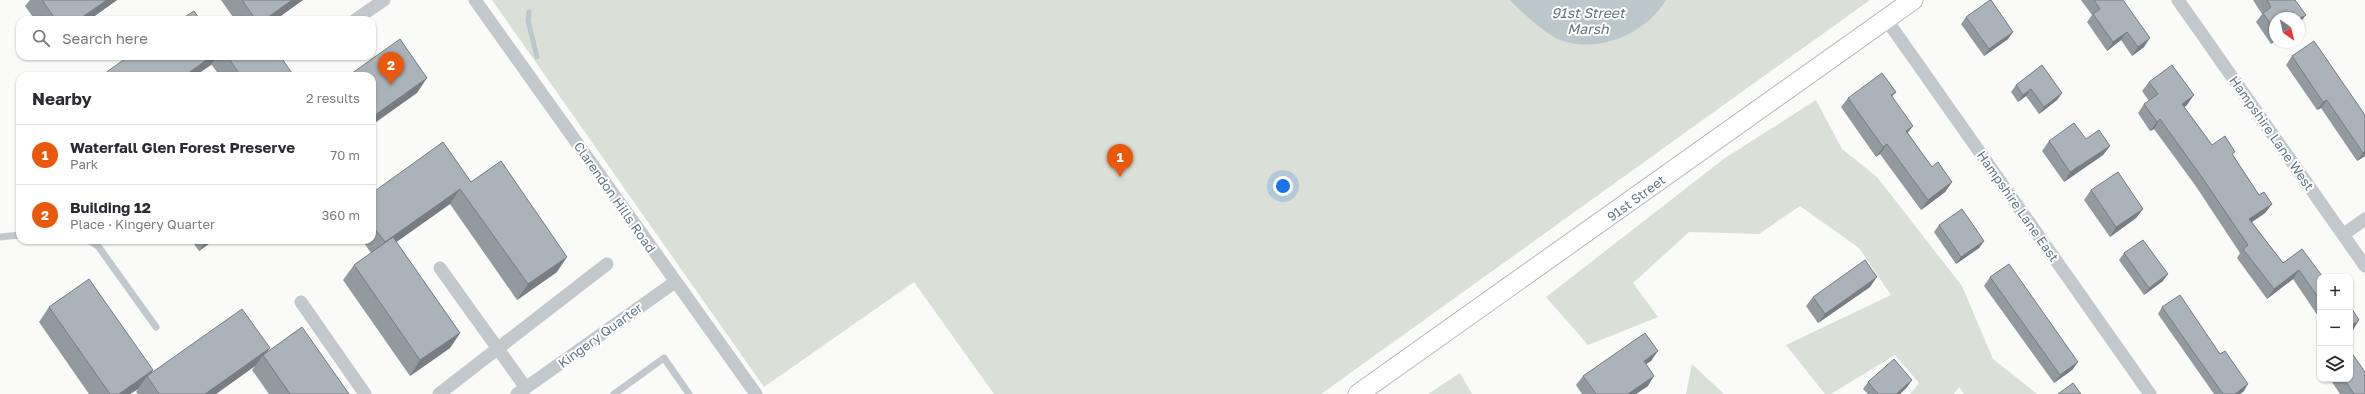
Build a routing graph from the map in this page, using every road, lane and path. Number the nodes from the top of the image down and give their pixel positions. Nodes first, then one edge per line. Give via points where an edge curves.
1 (384, 0) edge
2 (475, 0) edge
3 (1913, 0) edge
4 (2178, 0) edge
5 (361, 16) edge
6 (1886, 19) junction
7 (2365, 219) edge
8 (2343, 234) junction
9 (16, 235) edge
10 (0, 237) edge
11 (95, 244) edge
12 (607, 264) dead end
13 (2365, 266) edge
14 (440, 268) dead end
15 (675, 282) junction
16 (301, 302) dead end
17 (156, 327) dead end
18 (499, 349) junction
19 (522, 391) edge
20 (365, 394) edge
21 (439, 394) edge
22 (614, 394) edge
23 (689, 394) edge
24 (756, 394) edge
25 (1358, 394) edge
26 (2150, 394) edge

1 - 5 street
2 - 15 street, Clarendon Hills Road
3 - 6 main road, 91st Street
4 - 8 street, Hampshire Lane West
6 - 25 main road, 91st Street
6 - 26 street, Hampshire Lane East
7 - 8 street
8 - 13 street, Hampshire Lane West
9 - 10 lane
11 - 17 lane
12 - 18 street
14 - 18 street, Kingery Quarter
15 - 19 street, Kingery Quarter
15 - 24 street, Clarendon Hills Road
16 - 20 street
18 - 19 street, Kingery Quarter
18 - 21 street
22 - 23 lane via 664,358

